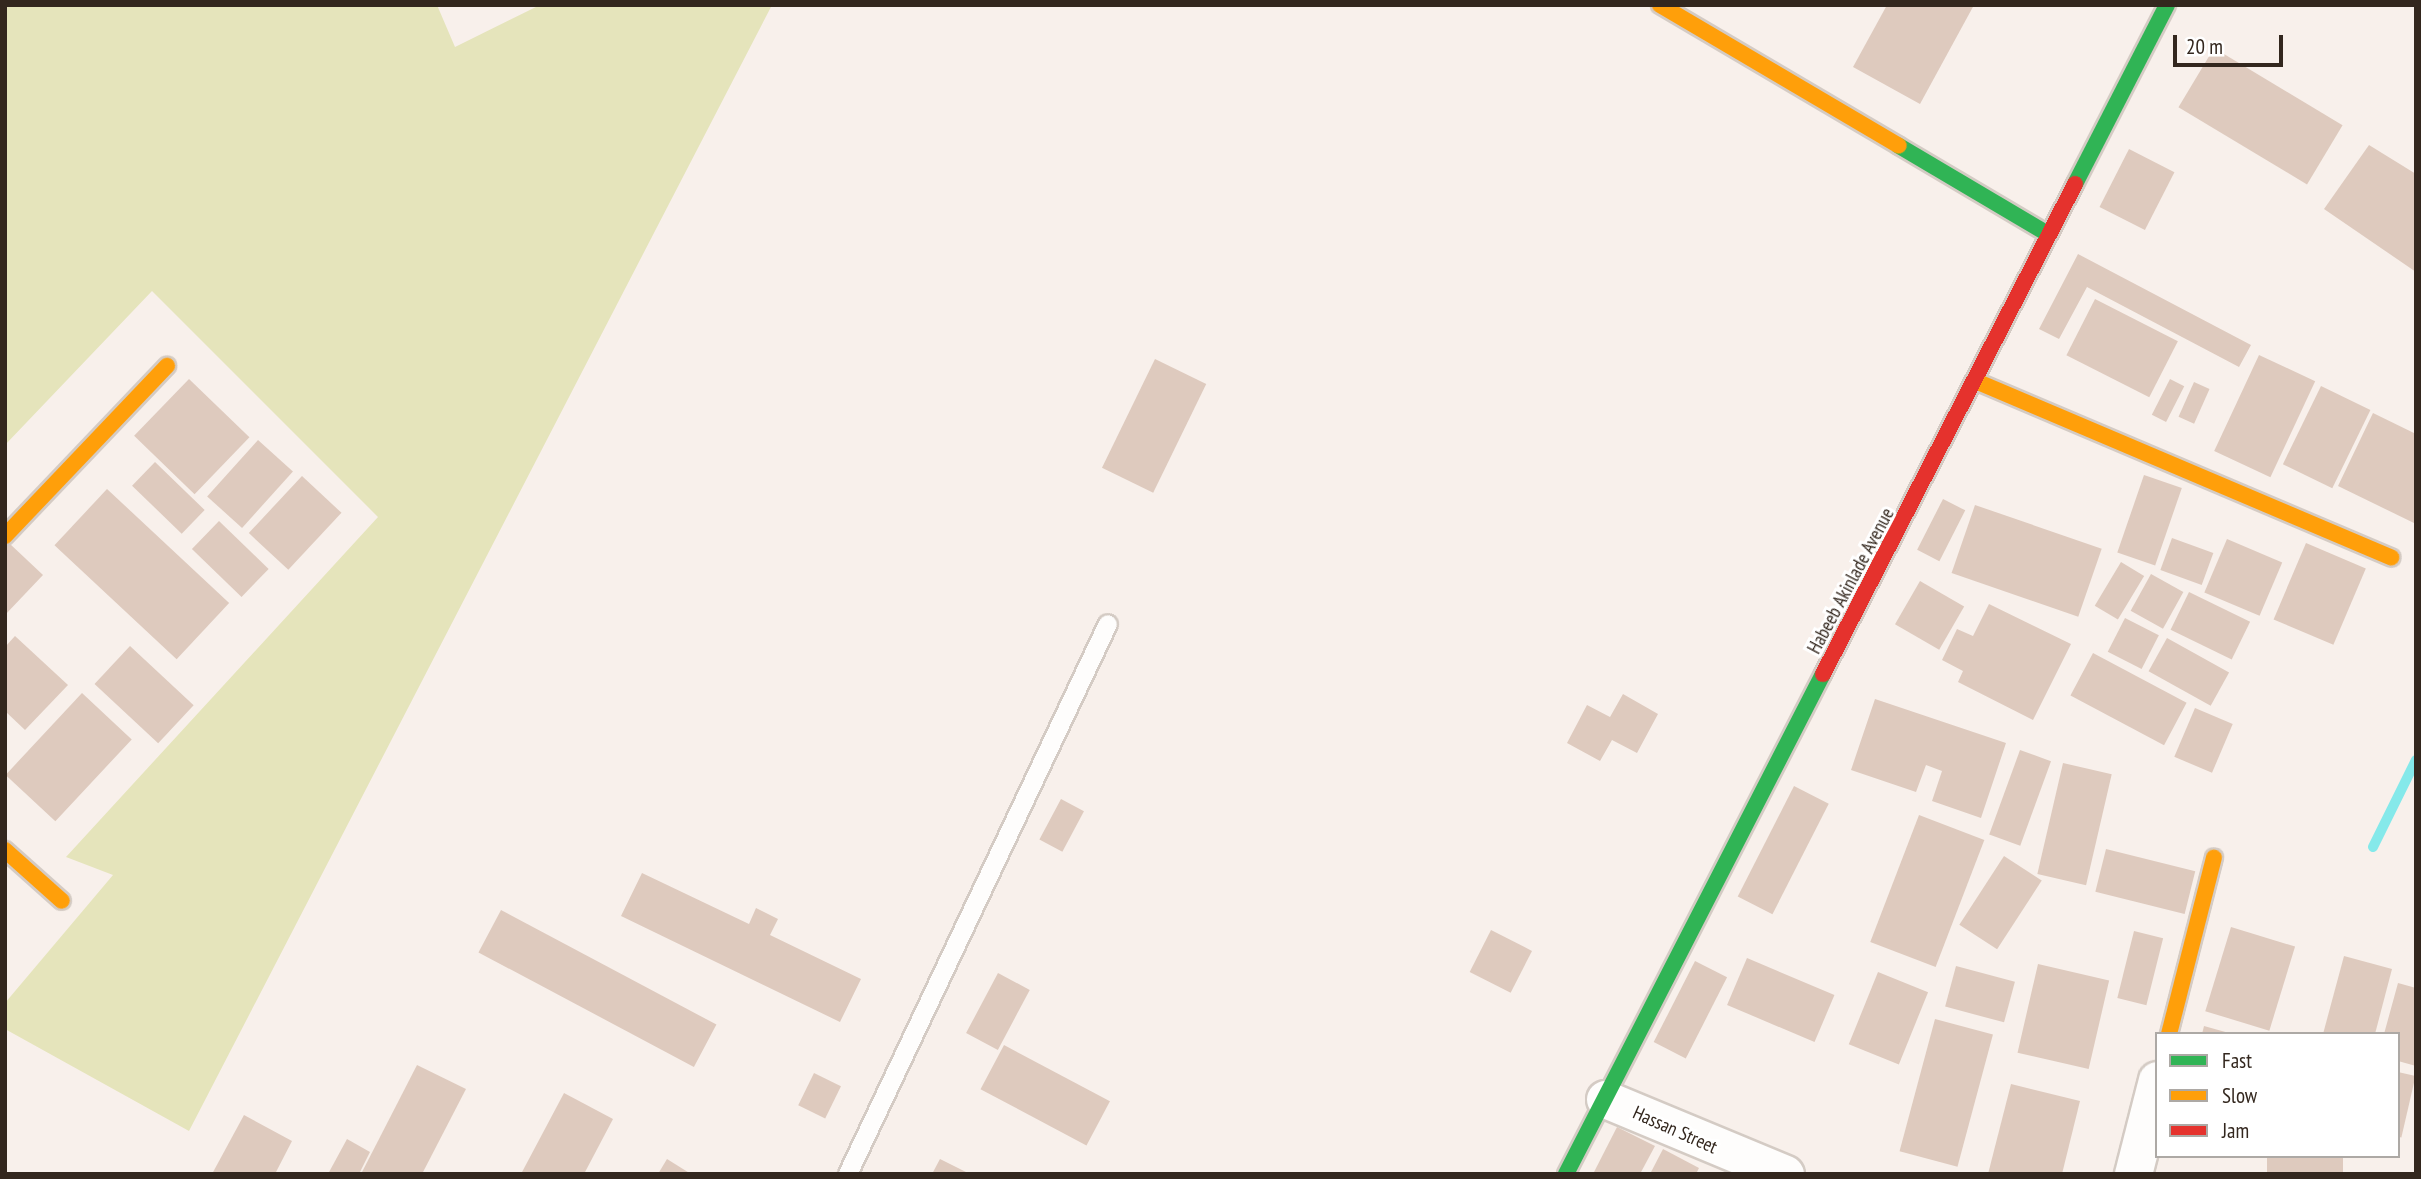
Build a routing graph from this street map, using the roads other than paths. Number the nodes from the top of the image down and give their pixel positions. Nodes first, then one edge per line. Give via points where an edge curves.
1 (1660, 5) edge
2 (2166, 5) edge
3 (2048, 234) junction
4 (167, 366) dead end
5 (1978, 382) junction
6 (5, 536) edge
7 (2391, 558) dead end
8 (1108, 624) dead end
9 (5, 850) edge
10 (2214, 859) dead end
11 (62, 901) dead end
12 (2170, 1032) edge
13 (2155, 1088) edge
14 (1605, 1099) junction
15 (848, 1174) edge
16 (1566, 1174) edge
17 (1785, 1174) edge
18 (2133, 1174) edge

1 - 3 street
2 - 3 street, Habeeb Akinlade Avenue
3 - 5 street, Habeeb Akinlade Avenue
4 - 6 street
5 - 7 street
5 - 14 street, Habeeb Akinlade Avenue
8 - 15 lane
9 - 11 street
10 - 12 street
13 - 18 street
14 - 16 street, Habeeb Akinlade Avenue
14 - 17 street, Hassan Street

